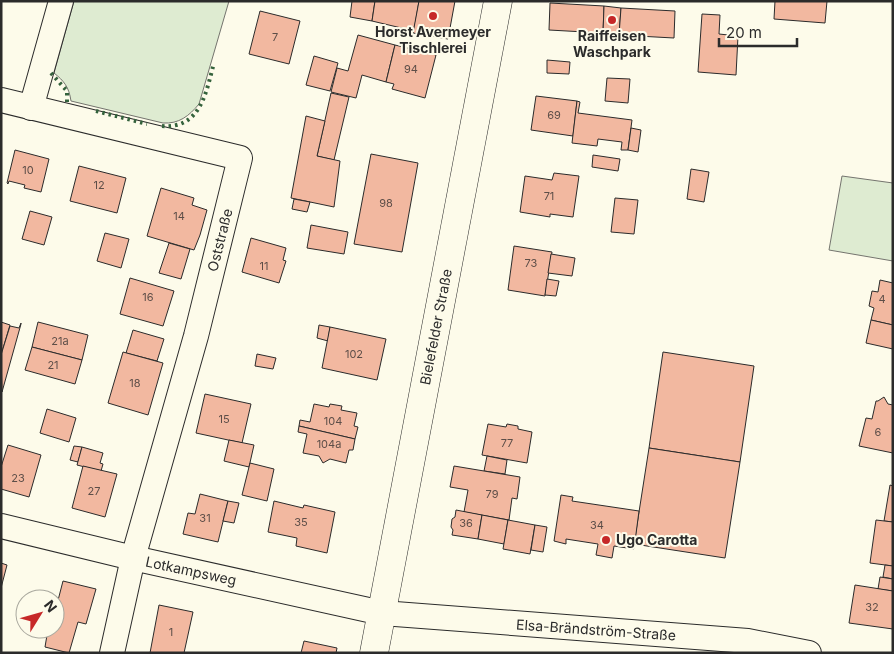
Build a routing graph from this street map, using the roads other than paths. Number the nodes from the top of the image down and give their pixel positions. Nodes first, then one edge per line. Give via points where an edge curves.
1 (61, 1) edge
2 (498, 1) edge
3 (1, 100) edge
4 (31, 108) junction
5 (1, 526) edge
6 (133, 558) junction
7 (382, 613) junction
8 (112, 653) edge
9 (374, 653) edge
10 (809, 653) edge

1 - 4 street
2 - 7 street, Bielefelder Straße
3 - 4 street, Oststraße
4 - 6 street, Oststraße via 240,158 196,336
5 - 6 street, Lotkampsweg
6 - 7 street, Lotkampsweg
6 - 8 street
7 - 9 street, Bielefelder Straße
7 - 10 street, Elsa-Brändström-Straße via 748,641

